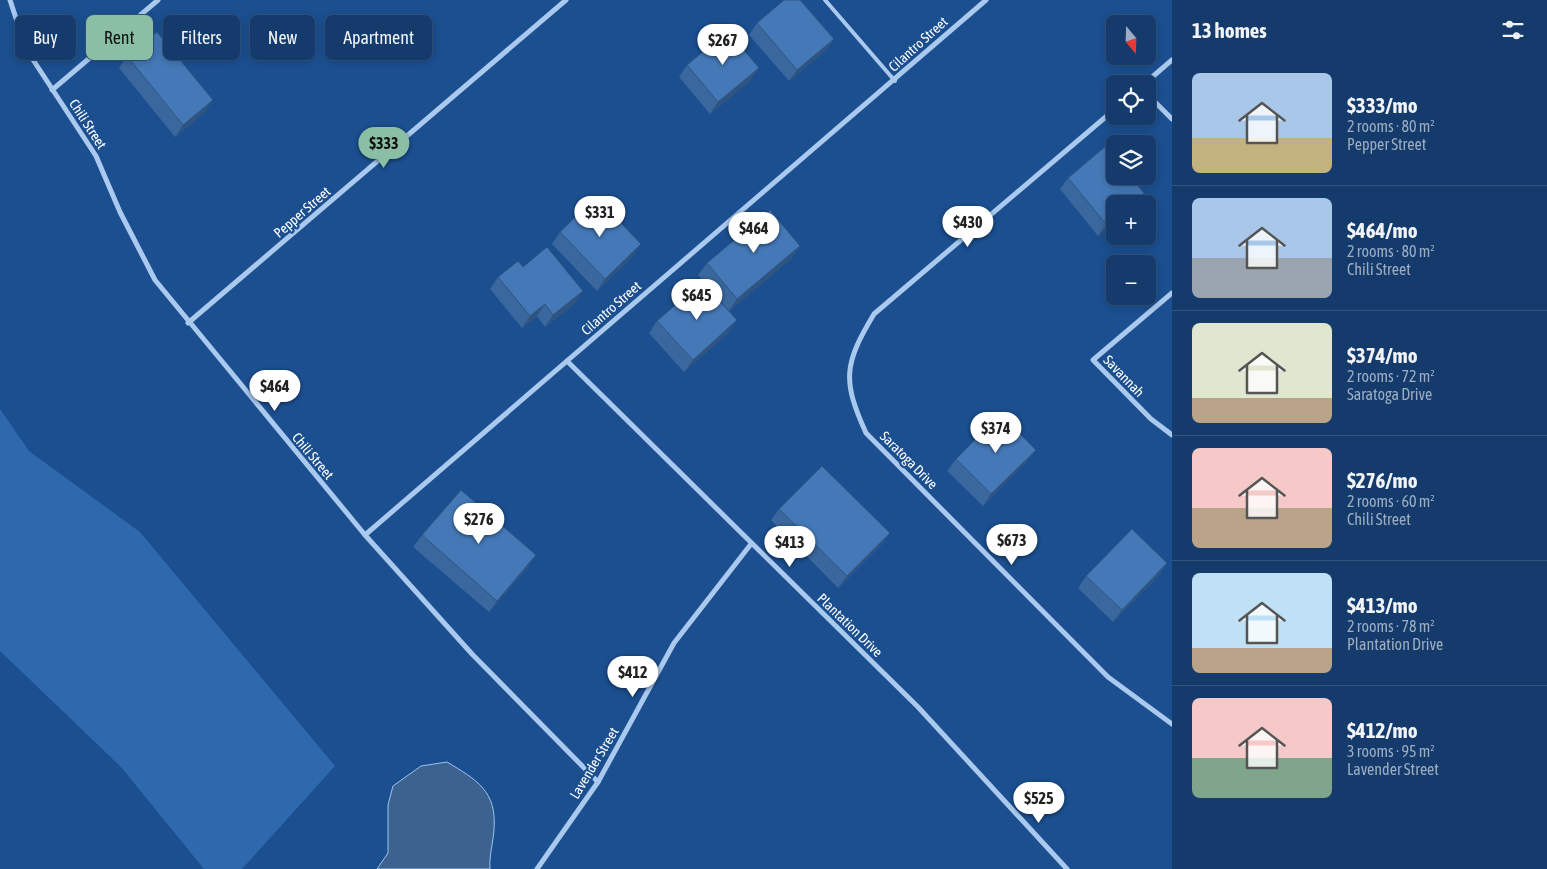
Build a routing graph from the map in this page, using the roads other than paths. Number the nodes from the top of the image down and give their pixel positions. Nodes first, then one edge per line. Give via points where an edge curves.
1 (10, 0) edge
2 (158, 0) edge
3 (566, 0) edge
4 (825, 0) edge
5 (986, 0) edge
6 (1172, 60) edge
7 (1154, 75) edge
8 (894, 81) junction
9 (52, 90) junction
10 (1156, 103) edge
11 (1106, 117) edge
12 (1172, 119) edge
13 (1172, 293) edge
14 (188, 323) junction
15 (567, 361) junction
16 (1172, 435) edge
17 (365, 535) junction
18 (751, 544) junction
19 (1172, 724) edge
20 (598, 782) junction
21 (537, 869) edge
22 (1067, 869) edge

1 - 9 street, Chili Street via 26,49
2 - 9 street
3 - 14 street, Pepper Street
4 - 8 lane
5 - 8 street, Cilantro Street
6 - 7 street
8 - 15 street, Cilantro Street
9 - 14 street, Chili Street via 96,156 155,280
10 - 12 street
11 - 19 street, Saratoga Drive via 874,314 855,345 848,372 854,405 866,433 1108,677
13 - 16 street, Savannah via 1093,360 1151,419
14 - 17 street, Chili Street
15 - 17 street, Cilantro Street
15 - 18 street, Plantation Drive
17 - 20 street, Chili Street via 472,654
18 - 20 street, Lavender Street via 674,643
18 - 22 street, Plantation Drive via 918,707
20 - 21 street, Lavender Street

